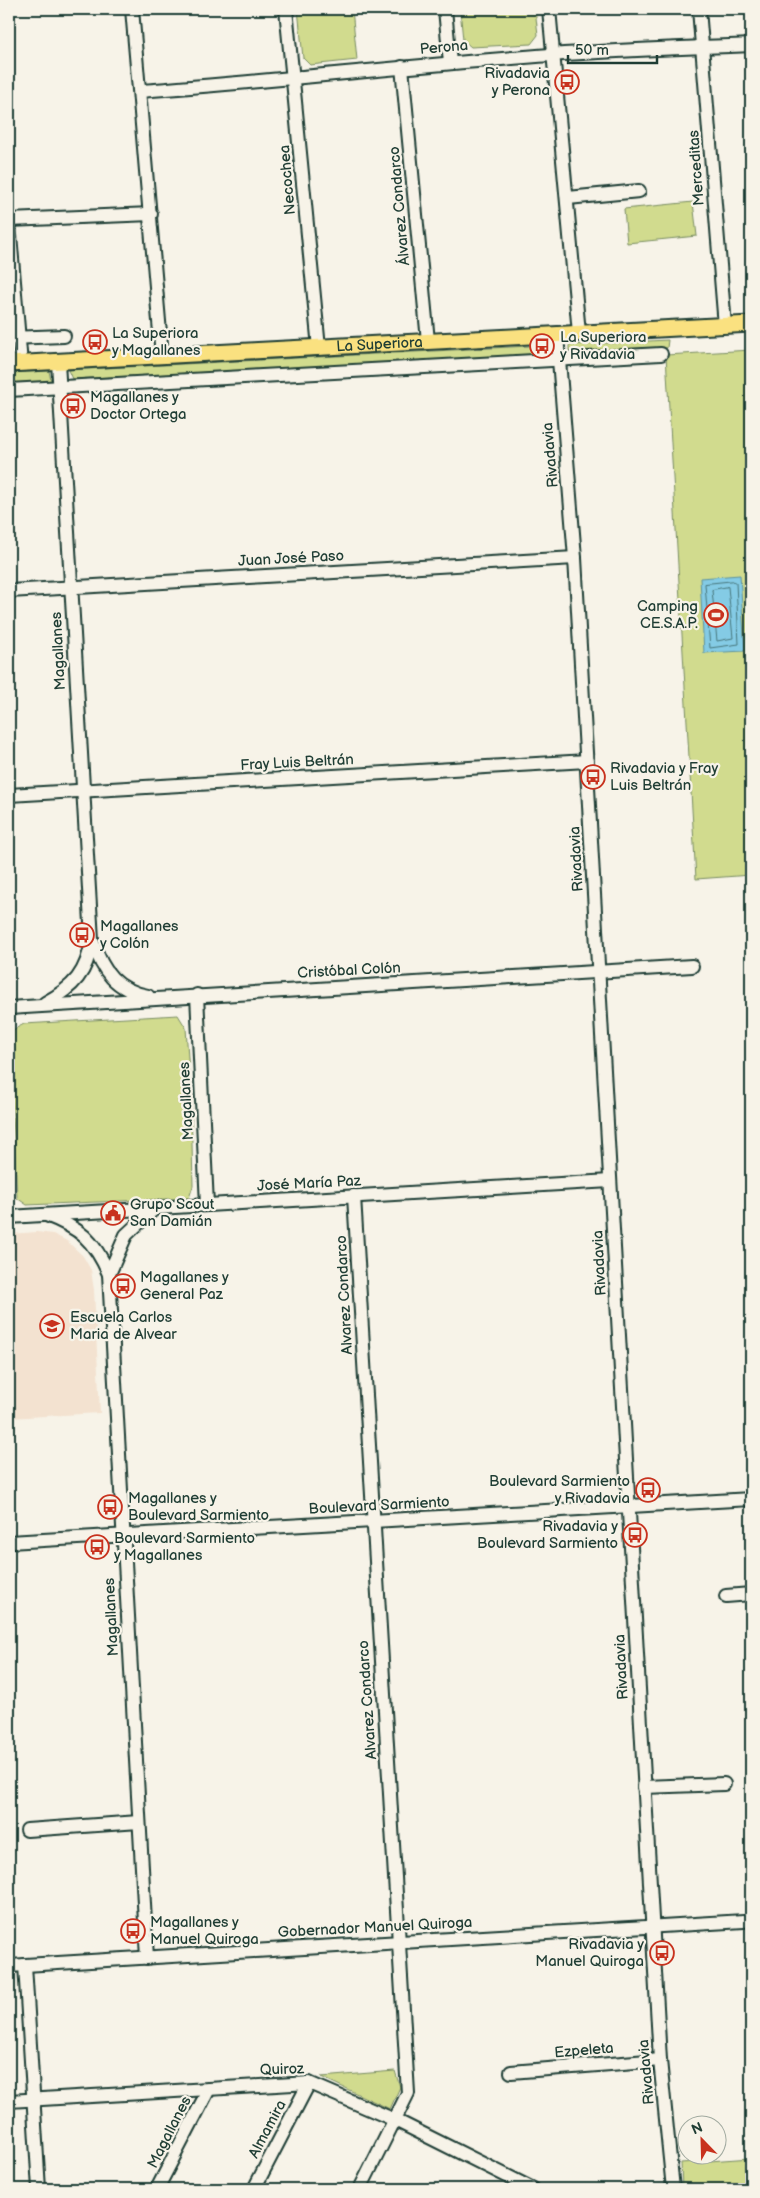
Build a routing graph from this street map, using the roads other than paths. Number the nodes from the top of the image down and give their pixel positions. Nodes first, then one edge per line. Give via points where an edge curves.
1 (132, 9) edge
2 (286, 9) edge
3 (445, 9) edge
4 (549, 9) edge
5 (699, 9) edge
6 (751, 45) edge
7 (703, 47) junction
8 (554, 54) junction
9 (450, 63) junction
10 (402, 67) junction
11 (294, 80) junction
12 (140, 91) junction
13 (639, 191) dead end
14 (568, 198) junction
15 (151, 214) junction
16 (9, 221) edge
17 (751, 324) edge
18 (724, 326) junction
19 (579, 333) junction
20 (557, 335) junction
21 (64, 336) dead end
22 (14, 338) edge
23 (428, 341) junction
24 (319, 348) junction
25 (661, 354) dead end
26 (162, 356) junction
27 (559, 360) junction
28 (58, 362) junction
29 (15, 364) edge
30 (60, 387) junction
31 (9, 390) edge
32 (575, 558) junction
33 (71, 588) junction
34 (9, 592) edge
35 (586, 761) junction
36 (82, 791) junction
37 (9, 795) edge
38 (92, 940) junction
39 (692, 966) dead end
40 (598, 971) junction
41 (197, 995) junction
42 (156, 998) junction
43 (42, 1006) junction
44 (9, 1008) edge
45 (610, 1181) junction
46 (354, 1196) junction
47 (207, 1205) junction
48 (155, 1208) junction
49 (46, 1214) junction
50 (9, 1217) edge
51 (109, 1274) junction
52 (751, 1499) edge
53 (628, 1506) junction
54 (372, 1522) junction
55 (123, 1536) junction
56 (9, 1542) edge
57 (751, 1594) edge
58 (726, 1596) dead end
59 (724, 1784) dead end
60 (644, 1787) junction
61 (139, 1822) junction
62 (27, 1830) dead end
63 (744, 1921) dead end
64 (652, 1926) junction
65 (399, 1942) junction
66 (147, 1958) junction
67 (26, 1965) junction
68 (9, 1966) edge
69 (660, 2060) junction
70 (511, 2072) dead end
71 (309, 2083) junction
72 (209, 2089) junction
73 (33, 2100) junction
74 (9, 2101) edge
75 (395, 2120) junction
76 (39, 2189) edge
77 (157, 2189) edge
78 (254, 2189) edge
79 (360, 2189) edge
80 (534, 2189) edge
81 (673, 2189) edge

1 - 12 street
2 - 11 street, Necochea
3 - 9 street
4 - 8 street
5 - 7 street, Merceditas
6 - 7 street, Perona
7 - 8 street, Perona
7 - 18 street, Merceditas
8 - 9 street, Perona
8 - 14 street
9 - 10 street, Perona
10 - 11 street, Perona
10 - 23 street, Álvarez Condarco
11 - 12 street, Perona
11 - 24 street, Necochea
12 - 15 street
13 - 14 street
14 - 19 street
15 - 16 street
15 - 26 street
16 - 22 street
17 - 18 main road, La Superiora
18 - 19 main road, La Superiora
19 - 20 main road, La Superiora
20 - 23 main road, La Superiora
20 - 27 street, Rivadavia
21 - 22 street
22 - 29 street
23 - 24 main road, La Superiora
24 - 26 main road, La Superiora
25 - 27 street
26 - 28 main road, La Superiora
27 - 30 street
27 - 32 street, Rivadavia
28 - 29 main road, La Superiora
28 - 30 street, Magallanes
30 - 31 street
30 - 33 street, Magallanes
32 - 33 street, Juan José Paso
32 - 35 street, Rivadavia
33 - 34 street, Juan José Paso
33 - 36 street, Magallanes
35 - 36 street, Fray Luis Beltrán
35 - 40 street, Rivadavia
36 - 37 street, Fray Luis Beltrán
36 - 38 street, Magallanes
38 - 42 street, Magallanes via 104,970 110,976 136,994
38 - 43 street, Magallanes via 89,959 79,977 67,991
39 - 40 street, Cristóbal Colón
40 - 41 street, Cristóbal Colón
40 - 45 street, Rivadavia
41 - 42 street, Cristóbal Colón
41 - 47 street, Magallanes
42 - 43 street, Cristóbal Colón
43 - 44 street, Cristóbal Colón
45 - 46 street, José María Paz
45 - 53 street, Rivadavia
46 - 47 street, José María Paz
46 - 54 street, Alvarez Condarco
47 - 48 street, José María Paz
48 - 49 street, José María Paz
48 - 51 street via 126,1234
49 - 50 street, José María Paz
49 - 51 street via 86,1236
51 - 55 street, Magallanes
52 - 53 street, Boulevard Sarmiento
53 - 54 street, Boulevard Sarmiento
53 - 60 street, Rivadavia
54 - 55 street, Boulevard Sarmiento
54 - 65 street, Alvarez Condarco
55 - 56 street, Boulevard Sarmiento
55 - 61 street, Magallanes
57 - 58 street
59 - 60 street
60 - 64 street, Rivadavia
61 - 62 street
61 - 66 street, Magallanes
63 - 64 street, Gobernador Manuel Quiroga
64 - 65 street, Gobernador Manuel Quiroga
64 - 69 street, Rivadavia
65 - 66 street, Gobernador Manuel Quiroga
65 - 75 street, Alvarez Condarco via 408,2093
66 - 67 street, Gobernador Manuel Quiroga
67 - 68 street, Gobernador Manuel Quiroga
67 - 73 street
69 - 70 street, Ezpeleta
69 - 81 street, Rivadavia
71 - 72 street, Quiroz
71 - 75 street, Quiroz
71 - 78 street, Almamira
72 - 73 street, Quiroz
72 - 77 street, Magallanes
73 - 74 street, Quiroz
73 - 76 street
75 - 79 street, Alvarez Condarco
75 - 80 street, Quiroz

